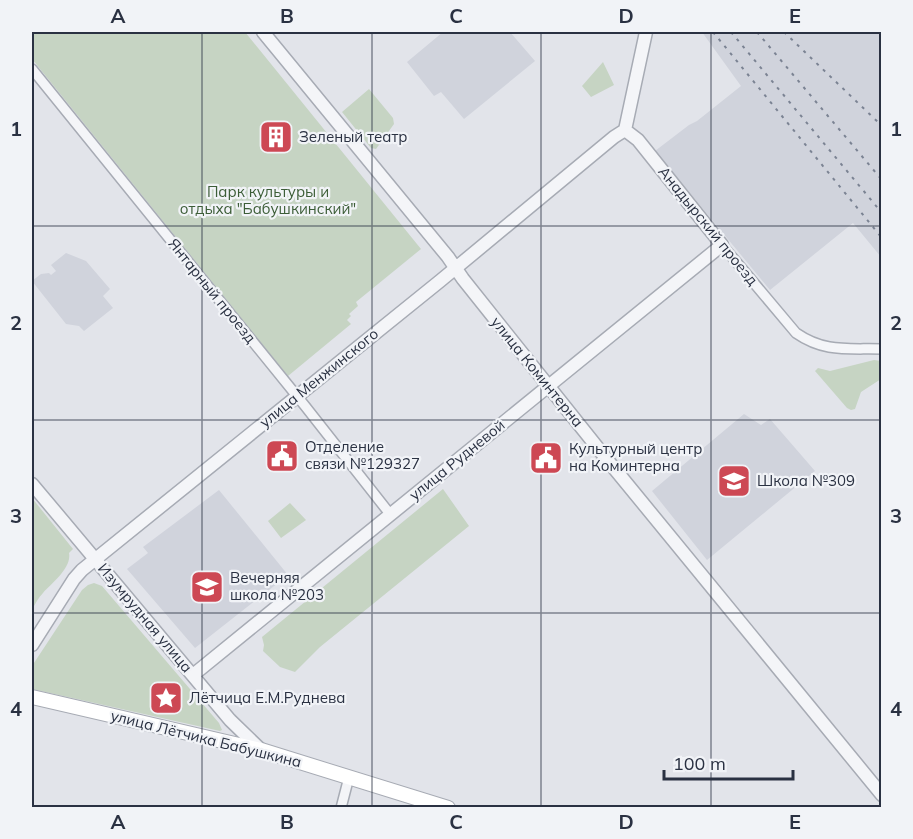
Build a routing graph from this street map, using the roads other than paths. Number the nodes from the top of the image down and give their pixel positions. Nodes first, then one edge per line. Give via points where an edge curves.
1 (263, 32) edge
2 (646, 32) edge
3 (32, 69) edge
4 (625, 130) junction
5 (722, 244) junction
6 (455, 268) junction
7 (882, 349) edge
8 (548, 385) junction
9 (297, 396) junction
10 (32, 484) edge
11 (390, 514) junction
12 (96, 559) junction
13 (32, 645) edge
14 (193, 675) junction
15 (32, 697) edge
16 (261, 750) junction
17 (349, 777) junction
18 (882, 795) edge
19 (341, 807) edge
20 (448, 807) edge

1 - 6 street, улица Коминтерна
2 - 4 street
3 - 9 street, Янтарный проезд
4 - 5 street, Анадырский проезд via 638,140
4 - 6 street, улица Менжинского
5 - 7 street, Анадырский проезд via 796,333 817,346
5 - 8 street, улица Рудневой
6 - 8 street, улица Коминтерна
6 - 9 street, улица Менжинского
8 - 11 street, улица Рудневой
8 - 18 street, улица Коминтерна
9 - 11 street, Янтарный проезд
9 - 12 street, улица Менжинского
10 - 12 street, Изумрудная улица
11 - 14 street, улица Рудневой
12 - 13 street, улица Менжинского via 74,579
12 - 14 street, Изумрудная улица
14 - 16 street, Изумрудная улица
15 - 16 main road, улица Лётчика Бабушкина
16 - 17 main road, улица Лётчика Бабушкина
17 - 19 street
17 - 20 main road, улица Лётчика Бабушкина

